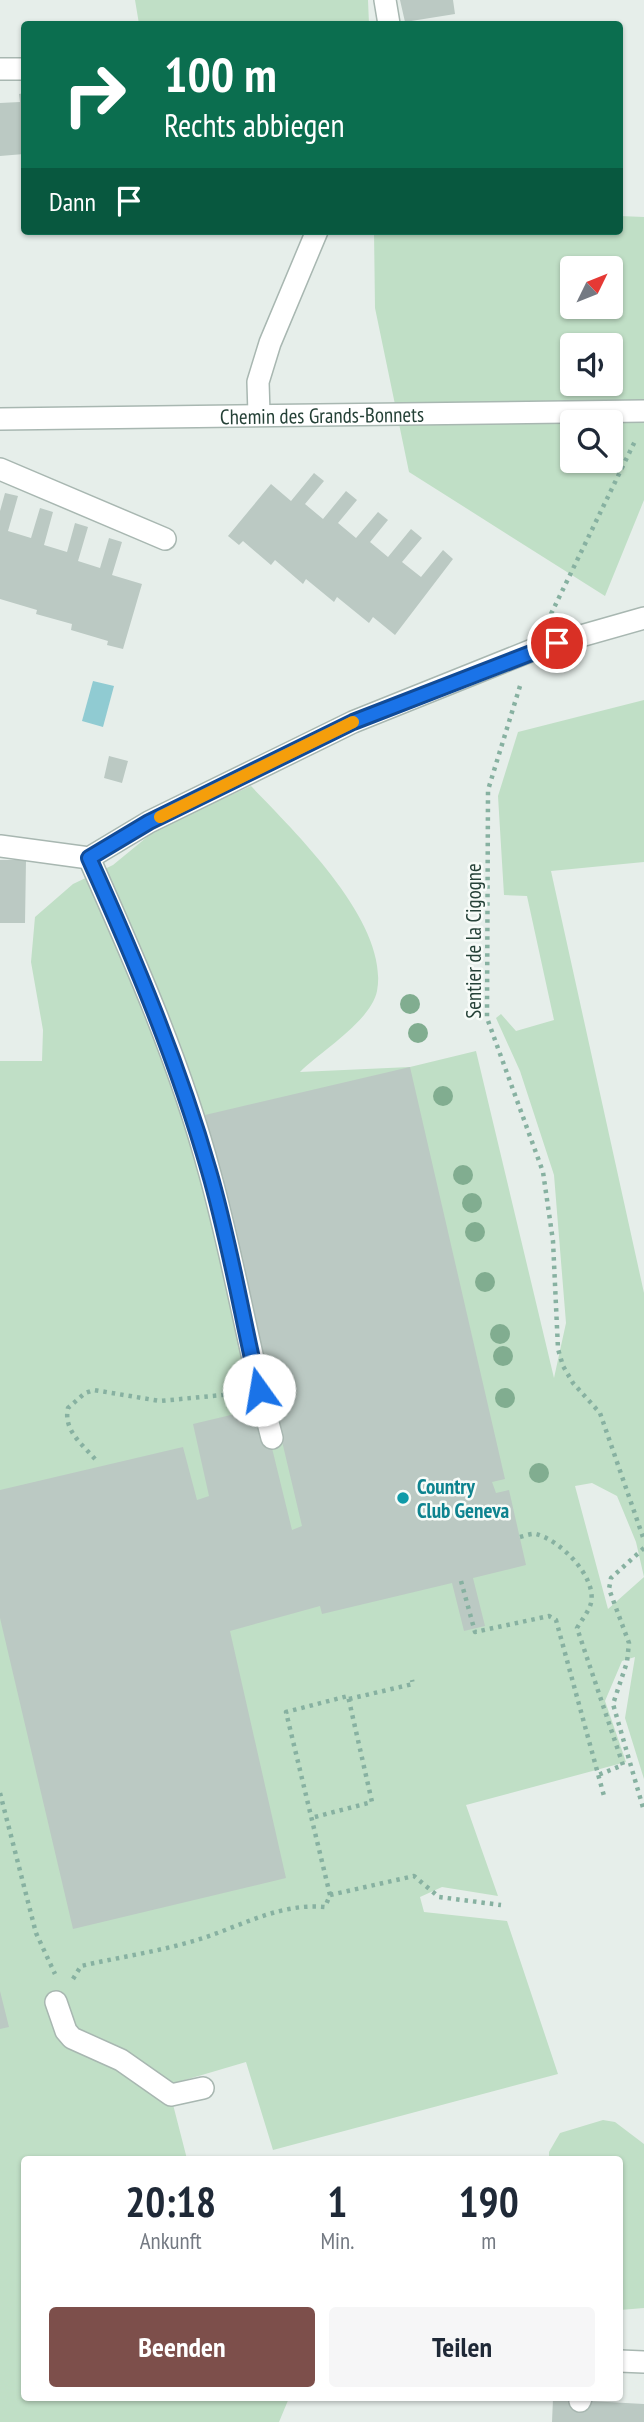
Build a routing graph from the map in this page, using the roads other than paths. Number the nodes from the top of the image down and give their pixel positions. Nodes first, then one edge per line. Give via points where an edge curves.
1 (385, 0) edge
2 (388, 21) edge
3 (0, 69) edge
4 (21, 69) edge
5 (315, 235) edge
6 (258, 414) junction
7 (0, 419) edge
8 (642, 421) edge
9 (0, 469) edge
10 (165, 539) dead end
11 (644, 618) edge
12 (0, 846) edge
13 (89, 858) junction
14 (272, 1438) dead end
15 (56, 2002) road end
16 (203, 2088) dead end
17 (623, 2361) edge
18 (644, 2361) edge

1 - 2 street
3 - 4 street
5 - 6 street via 270,343 258,382
6 - 7 street, Chemin des Grands-Bonnets
6 - 8 street, Chemin des Grands-Bonnets
9 - 10 street
11 - 13 street via 535,649 353,722 149,822
12 - 13 street
13 - 14 street via 182,1082 210,1174
15 - 16 street via 72,2038 121,2060 171,2095
17 - 18 street

